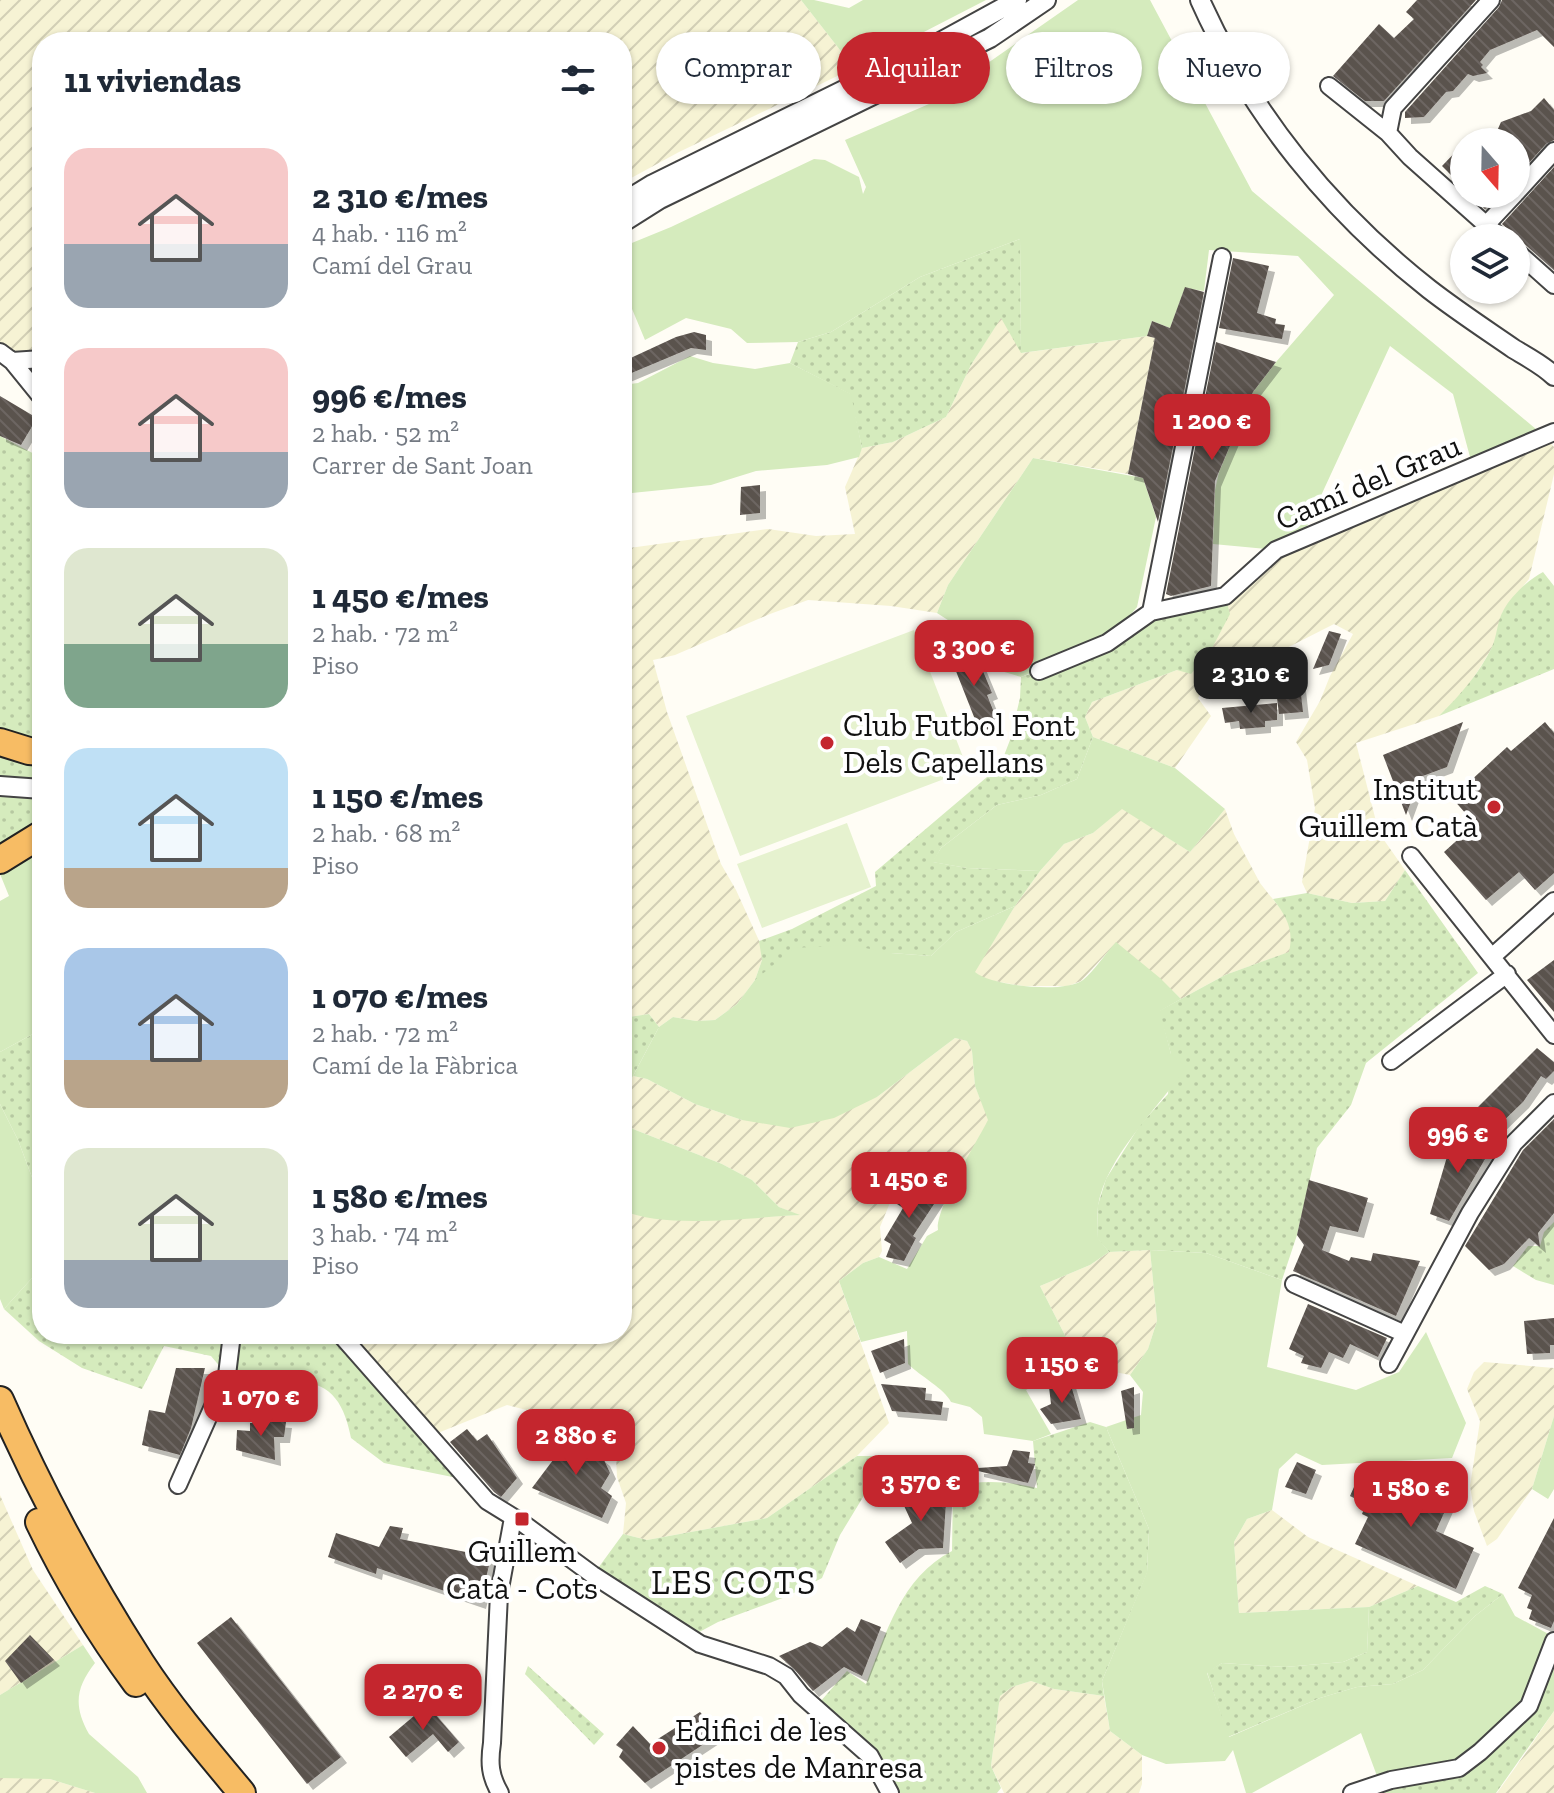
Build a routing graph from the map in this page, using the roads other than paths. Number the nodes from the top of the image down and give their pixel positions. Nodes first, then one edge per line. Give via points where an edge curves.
1 (1017, 0) edge
2 (1046, 0) edge
3 (1200, 0) edge
4 (1491, 0) edge
5 (1329, 86) dead end
6 (1388, 133) junction
7 (1554, 151) edge
8 (1530, 177) edge
9 (632, 197) edge
10 (1501, 208) edge
11 (632, 217) edge
12 (1485, 224) edge
13 (1487, 224) edge
14 (1222, 257) dead end
15 (1530, 264) edge
16 (1554, 285) edge
17 (6, 357) edge
18 (32, 358) edge
19 (1553, 374) edge
20 (32, 387) edge
21 (1554, 432) edge
22 (1151, 612) junction
23 (1039, 671) dead end
24 (0, 742) edge
25 (32, 751) edge
26 (32, 785) edge
27 (0, 786) edge
28 (32, 840) edge
29 (1411, 856) dead end
30 (0, 860) edge
31 (1554, 901) edge
32 (1493, 956) junction
33 (1507, 974) junction
34 (1554, 1035) edge
35 (1391, 1061) dead end
36 (1554, 1103) edge
37 (1294, 1284) dead end
38 (1405, 1334) junction
39 (231, 1344) edge
40 (349, 1344) edge
41 (1389, 1364) dead end
42 (0, 1400) edge
43 (0, 1438) edge
44 (178, 1485) dead end
45 (513, 1518) junction
46 (1554, 1641) edge
47 (222, 1793) edge
48 (242, 1793) edge
49 (500, 1793) edge
50 (890, 1793) edge
51 (1352, 1793) edge

1 - 9 street
2 - 11 street via 990,38
3 - 19 street via 1222,49 1262,113 1345,215 1428,288
4 - 6 street via 1393,108
5 - 6 street
6 - 12 street
7 - 8 street
10 - 13 street
14 - 22 street
15 - 16 street
17 - 18 street
17 - 20 street
21 - 22 street, Camí del Grau via 1276,550 1225,596
22 - 23 street, Camí del Grau via 1107,643
24 - 25 highway
26 - 27 street
28 - 30 highway
29 - 32 street
31 - 32 street
32 - 33 street
33 - 34 street
33 - 35 street
36 - 38 street via 1514,1143
37 - 38 street
38 - 41 street
39 - 44 street via 227,1375
40 - 45 street via 487,1501
42 - 48 highway via 71,1546 141,1664
43 - 47 highway via 55,1556 112,1651
45 - 49 street via 499,1594 489,1763
45 - 50 street via 700,1644 786,1676 870,1756
46 - 51 street via 1529,1706 1459,1768

